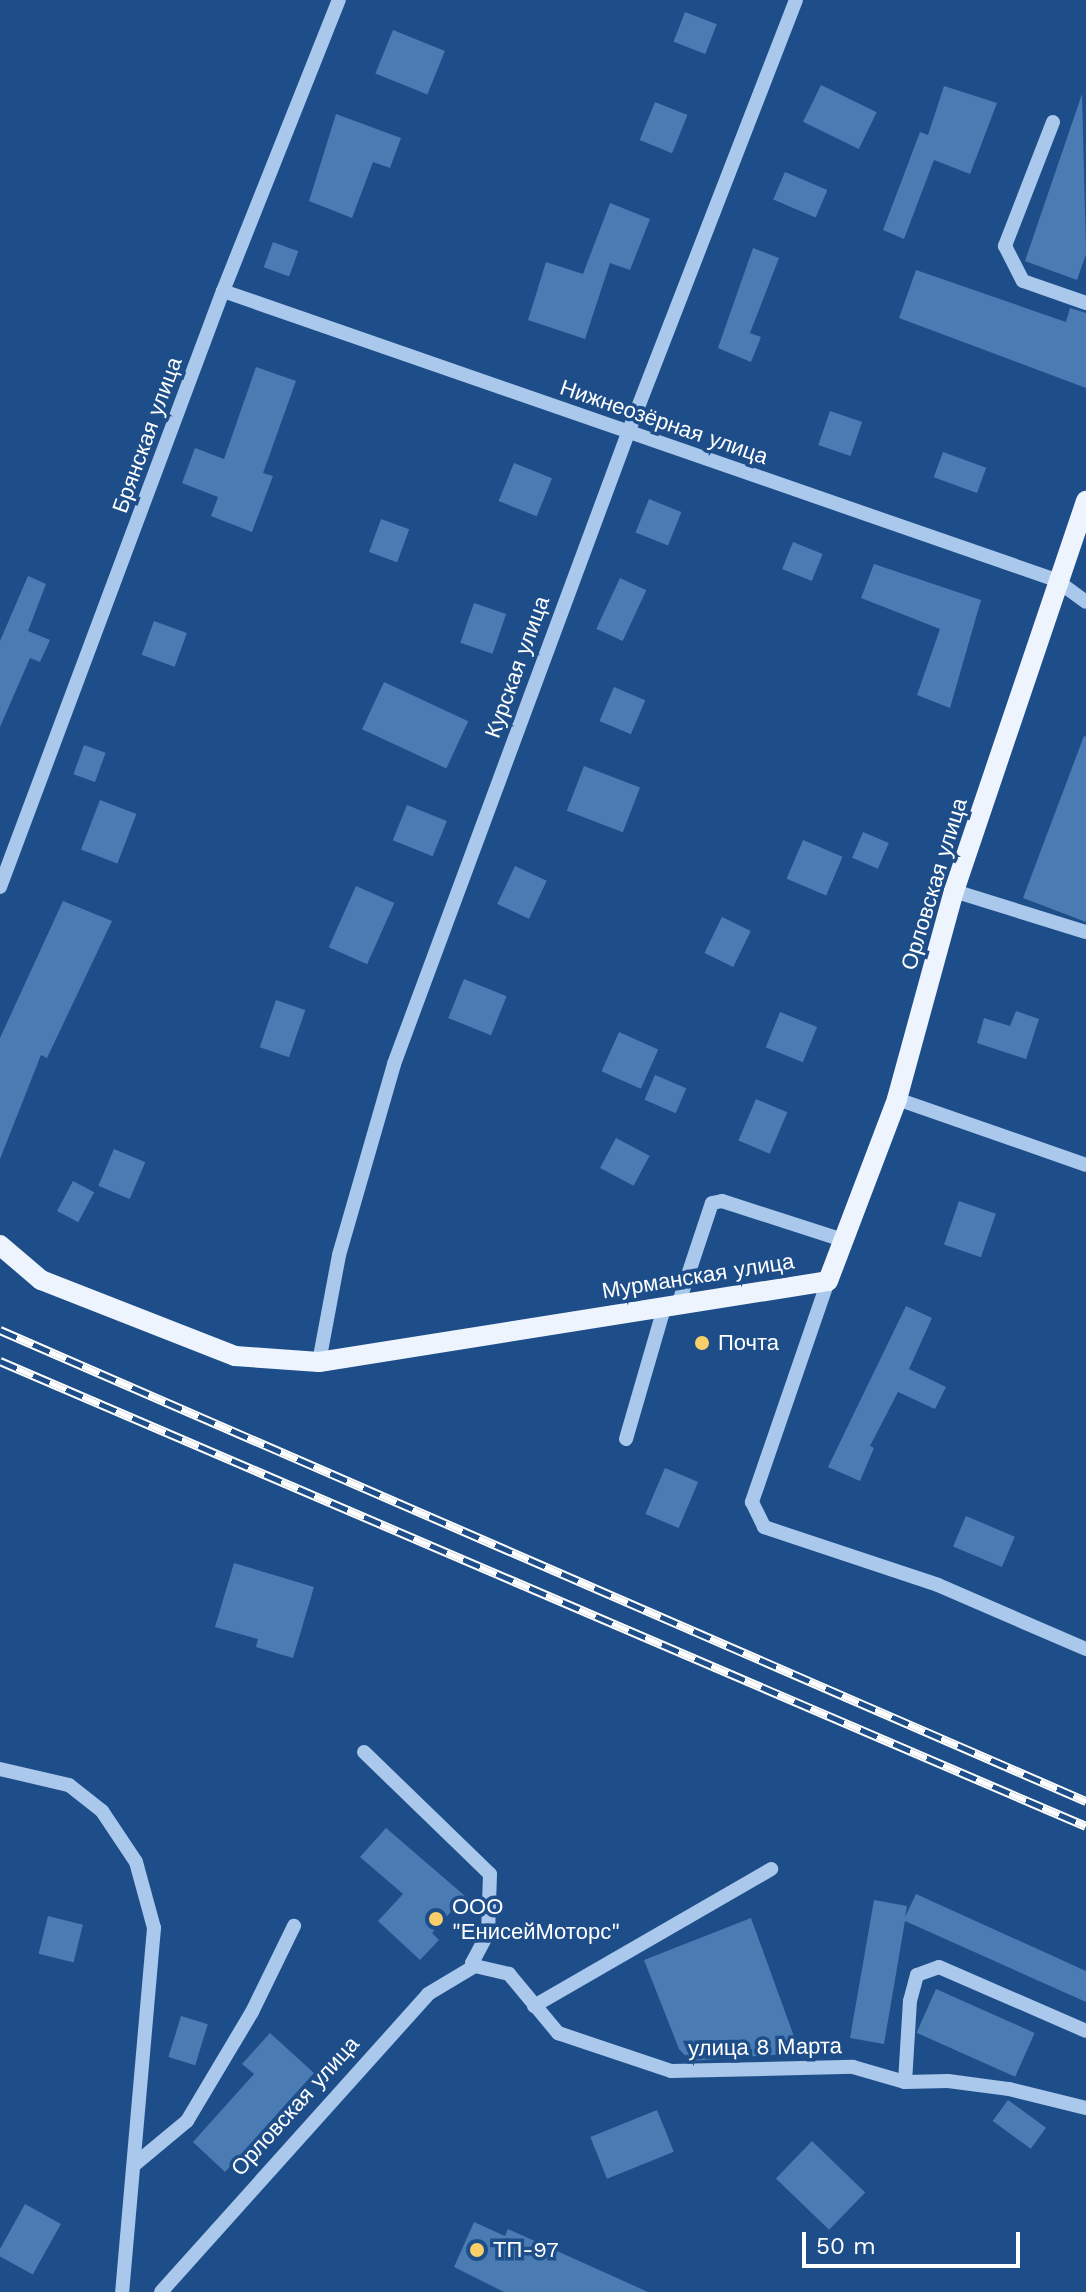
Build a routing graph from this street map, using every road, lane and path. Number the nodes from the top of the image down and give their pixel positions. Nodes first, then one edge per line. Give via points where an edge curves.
1 (339, 0) edge
2 (796, 0) edge
3 (1053, 122) dead end
4 (223, 291) junction
5 (1086, 303) edge
6 (628, 433) junction
7 (1086, 501) edge
8 (1056, 580) junction
9 (1086, 602) edge
10 (0, 887) edge
11 (954, 891) junction
12 (1086, 932) edge
13 (897, 1099) junction
14 (1086, 1165) edge
15 (843, 1240) junction
16 (0, 1245) edge
17 (828, 1281) junction
18 (672, 1303) junction
19 (319, 1362) junction
20 (626, 1439) dead end
21 (1086, 1649) edge
22 (364, 1752) dead end
23 (0, 1769) edge
24 (771, 1869) dead end
25 (294, 1926) dead end
26 (475, 1966) junction
27 (534, 2006) junction
28 (1086, 2031) edge
29 (905, 2082) junction
30 (1086, 2108) edge
31 (134, 2165) junction
32 (122, 2292) edge
33 (161, 2292) edge

1 - 4 street, Брянская улица
2 - 6 street, Курская улица
3 - 5 street via 1005,246 1023,281
4 - 6 street, Нижнеозёрная улица
4 - 10 street, Брянская улица
6 - 8 street, Нижнеозёрная улица
6 - 19 street, Курская улица via 394,1064 339,1255
7 - 8 main road, Орловская улица
8 - 9 street, Нижнеозёрная улица
8 - 11 main road, Орловская улица
11 - 12 street
11 - 13 main road, Орловская улица
13 - 14 street
13 - 15 main road, Орловская улица
15 - 17 main road, Орловская улица
15 - 18 street via 722,1201 712,1203
16 - 19 main road, Мурманская улица via 41,1280 235,1356
17 - 18 main road, Мурманская улица
17 - 21 street, Мурманская улица via 752,1502 764,1527 938,1585
18 - 19 main road, Мурманская улица
18 - 20 street
22 - 26 street via 490,1874 488,1933
23 - 31 street via 69,1785 102,1811 136,1862 154,1928
24 - 27 street
25 - 31 street via 252,2012 187,2121
26 - 27 street, улица 8 Марта via 509,1974
26 - 33 street, Орловская улица via 428,1994
27 - 29 street, улица 8 Марта via 558,2033 581,2044 671,2071 853,2067
28 - 29 street via 939,1967 917,1975
29 - 30 street, улица 8 Марта via 1009,2089
31 - 32 street

